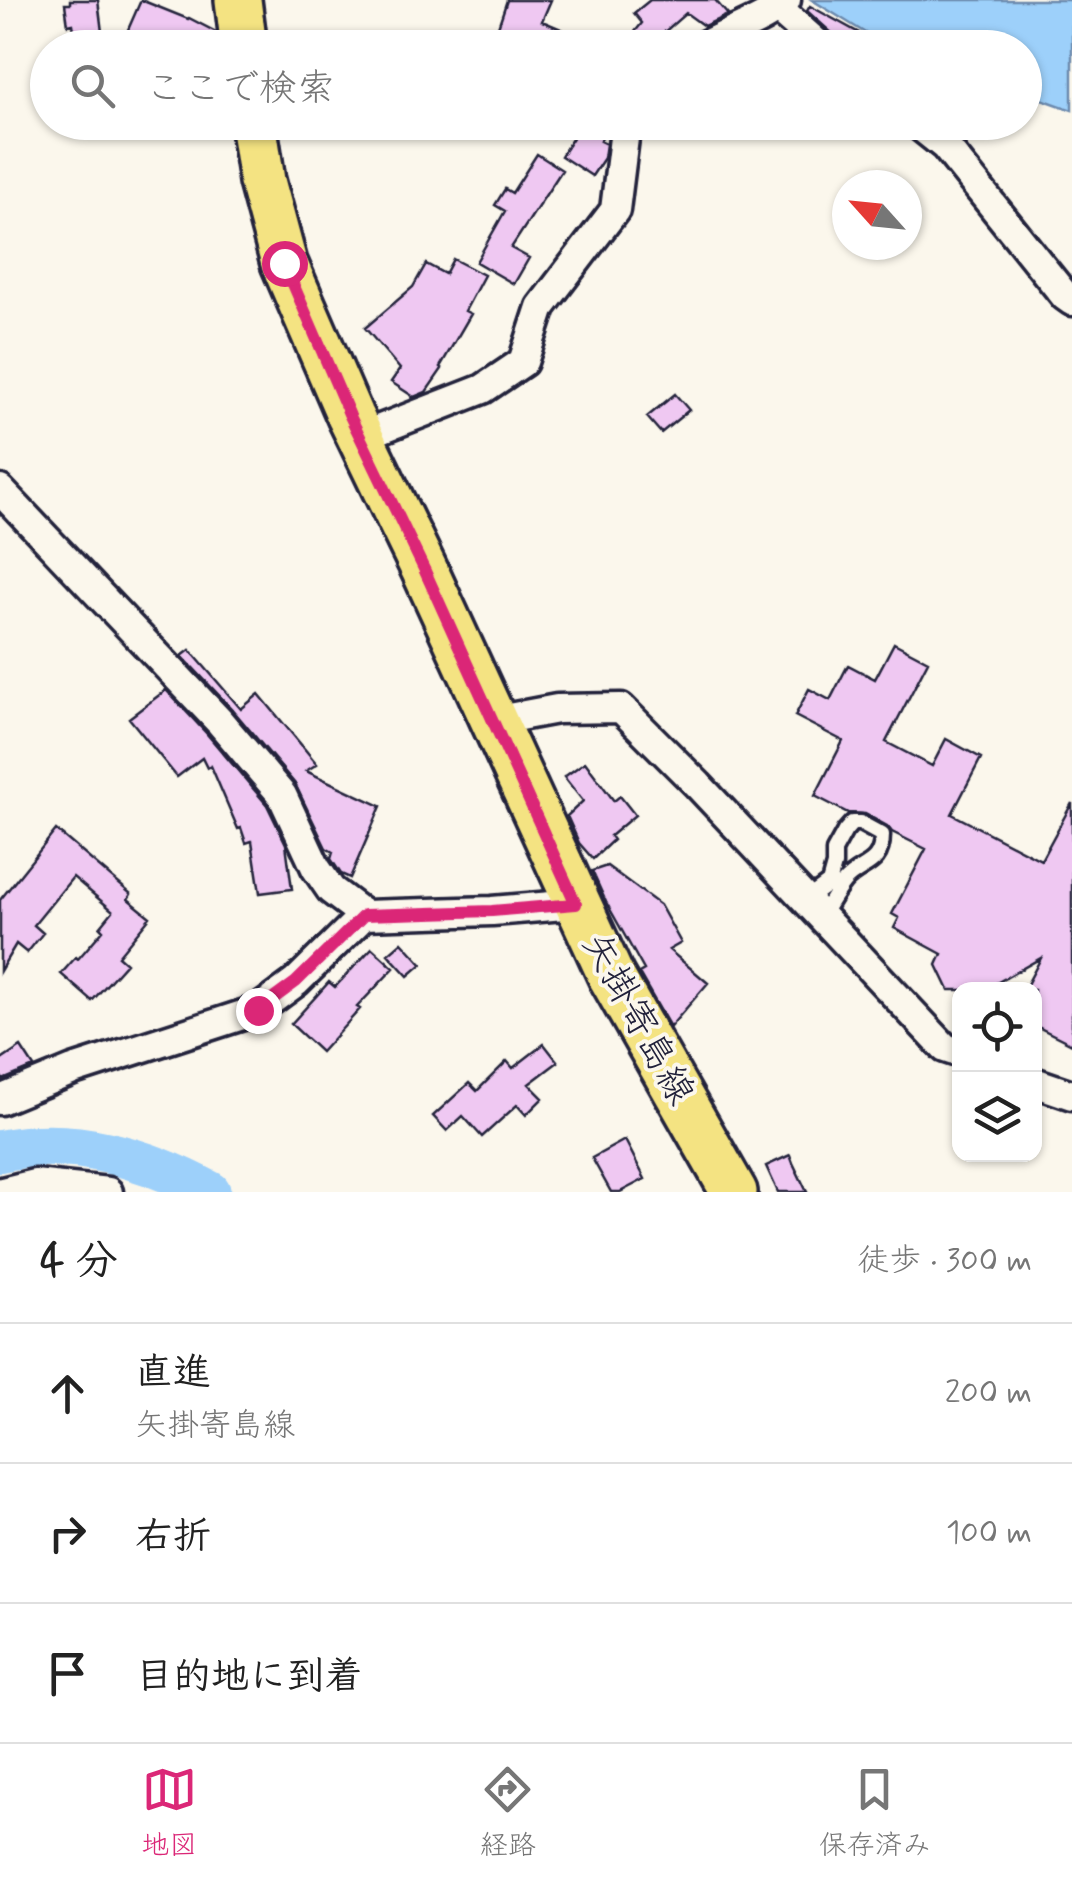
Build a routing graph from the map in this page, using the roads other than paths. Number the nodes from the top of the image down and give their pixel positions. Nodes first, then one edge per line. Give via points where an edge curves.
1 (238, 0) edge
2 (782, 4) edge
3 (242, 30) edge
4 (730, 30) edge
5 (806, 30) edge
6 (256, 140) edge
7 (624, 140) edge
8 (937, 140) edge
9 (1072, 301) edge
10 (360, 437) junction
11 (0, 490) edge
12 (493, 721) junction
13 (576, 904) junction
14 (814, 909) junction
15 (364, 915) junction
16 (952, 1051) edge
17 (1042, 1085) edge
18 (1072, 1094) edge
19 (0, 1100) edge
20 (2, 1192) edge
21 (108, 1192) edge
22 (734, 1192) edge

1 - 3 main road
2 - 4 street
2 - 5 street
6 - 10 main road, 矢掛寄島線 via 284,263
7 - 10 street via 615,210 541,307 523,362 483,388
8 - 9 street
10 - 12 main road, 矢掛寄島線
11 - 15 street via 220,721 282,795 331,890
12 - 13 main road, 矢掛寄島線
12 - 14 street via 557,709 621,708
13 - 15 street
13 - 22 main road, 矢掛寄島線
14 - 14 lane via 829,882 834,851 852,823 882,836 873,863 854,871
14 - 16 street
15 - 19 street via 258,1010
17 - 18 street
20 - 21 street via 34,1184

